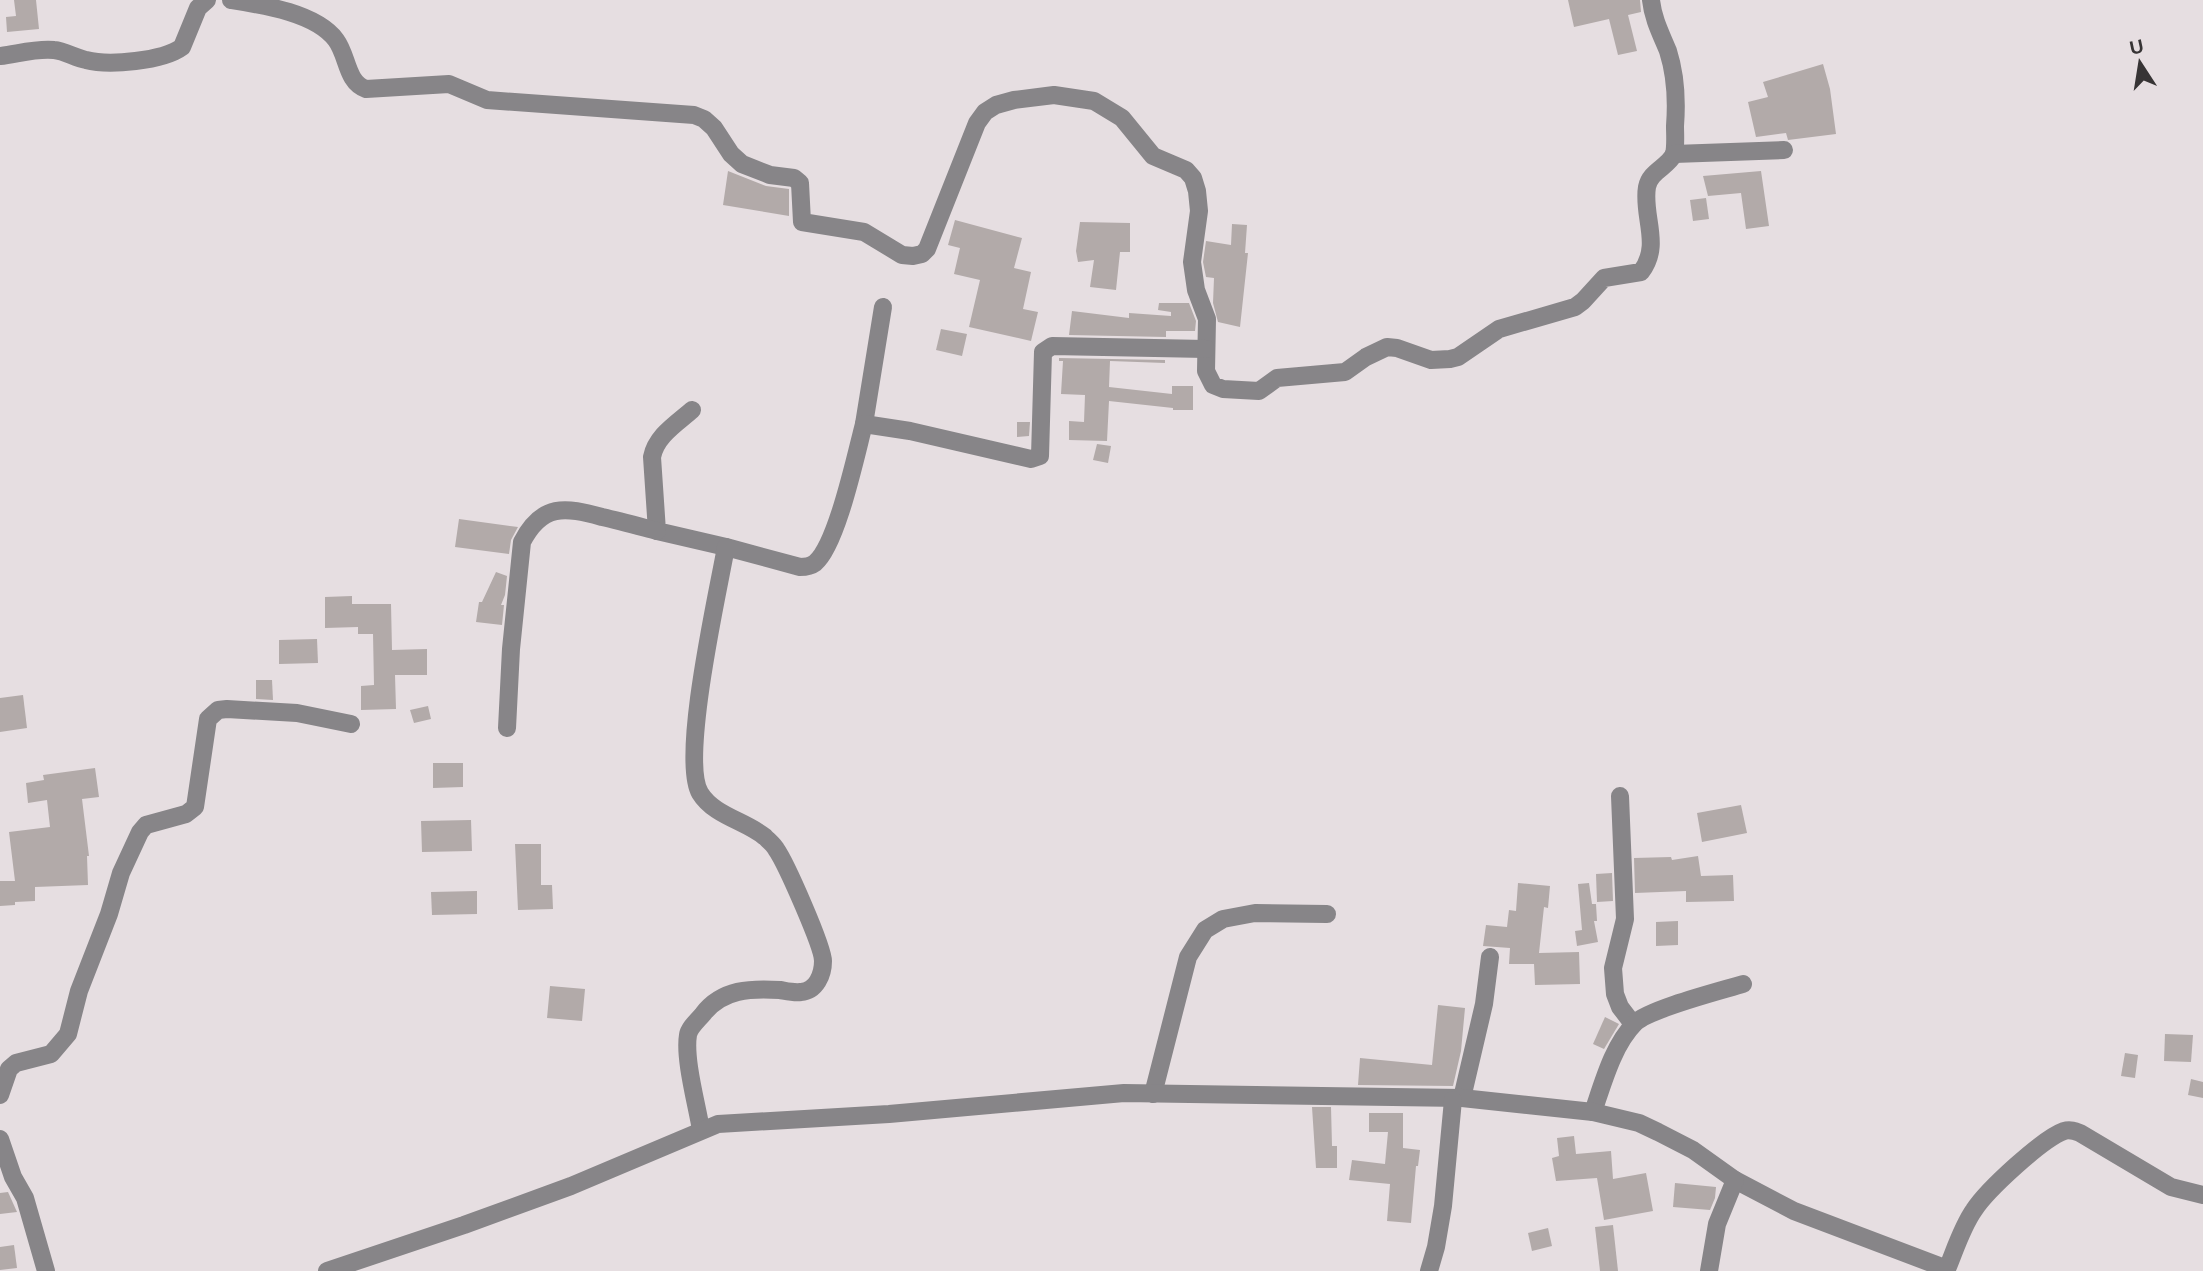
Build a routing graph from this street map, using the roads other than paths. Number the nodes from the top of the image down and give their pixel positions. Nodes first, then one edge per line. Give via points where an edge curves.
1 (207, 0) edge
2 (231, 0) edge
3 (1651, 0) edge
4 (0, 56) edge
5 (1784, 150) dead end
6 (1674, 154) junction
7 (883, 307) dead end
8 (1206, 349) junction
9 (692, 411) dead end
10 (864, 424) junction
11 (657, 531) junction
12 (726, 547) junction
13 (351, 724) dead end
14 (507, 728) dead end
15 (1620, 796) dead end
16 (1327, 914) dead end
17 (1490, 957) dead end
18 (1743, 984) dead end
19 (1633, 1024) junction
20 (1153, 1094) junction
21 (0, 1095) edge
22 (1458, 1099) junction
23 (1592, 1112) junction
24 (701, 1130) junction
25 (0, 1139) edge
26 (1735, 1180) junction
27 (9, 1183) edge
28 (2203, 1195) edge
29 (1949, 1270) edge
30 (46, 1271) edge
31 (327, 1271) edge
32 (1429, 1271) edge
33 (1709, 1271) edge

1 - 4 street via 198,8 182,47 162,56 105,62 45,50
2 - 8 street via 279,9 317,23 336,40 353,80 366,89 449,84 487,100 694,115 704,119 742,164 800,183 804,223 864,232 902,255 922,254 927,249 985,112 1014,100 1054,95 1094,101 1122,118 1153,156 1186,170 1193,178 1199,211 1193,270 1207,319
3 - 6 street via 1673,66
5 - 6 street
6 - 8 street via 1647,185 1650,252 1641,272 1604,278 1575,307 1499,329 1458,357 1431,360 1387,347 1345,372 1277,378 1262,390 1250,392 1213,385 1206,371
7 - 10 street
8 - 10 street via 1046,348 1042,453 1035,458
9 - 11 street via 657,441 654,449
10 - 12 street via 834,530 817,561 800,566
11 - 12 street
11 - 14 street via 570,509 555,510 530,527 522,542
12 - 24 street via 700,695 694,770 700,793 714,808 746,824 776,849 824,957 818,981 809,989 750,988 724,996 708,1007 688,1032
13 - 21 street via 297,713 227,709 208,719 195,807 146,825 140,832 121,873 68,1034 51,1054 9,1069
15 - 19 street via 1625,919 1613,968 1615,995
16 - 20 street via 1255,913 1223,919 1205,930 1188,957
17 - 22 street via 1484,1004
18 - 19 street via 1649,1014
19 - 23 street
20 - 22 street
20 - 24 street via 718,1124
22 - 23 street
22 - 32 street
23 - 26 street via 1658,1132
24 - 31 street via 571,1186
25 - 27 street
26 - 29 street via 1794,1211
26 - 33 street via 1717,1224
27 - 30 street via 25,1198
28 - 29 street via 2171,1188 2090,1139 2065,1131 2051,1138 1973,1211

